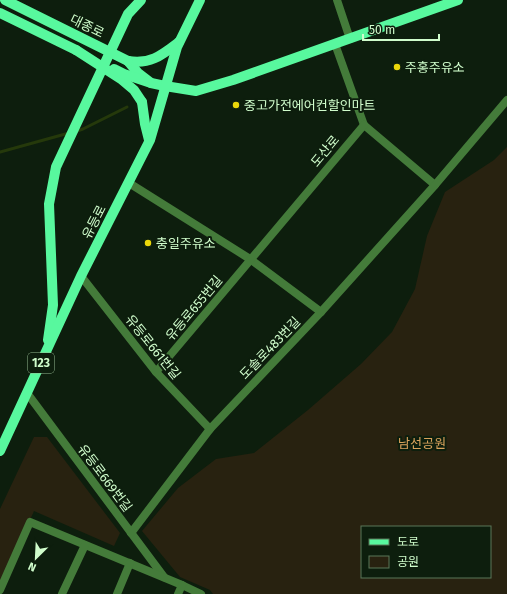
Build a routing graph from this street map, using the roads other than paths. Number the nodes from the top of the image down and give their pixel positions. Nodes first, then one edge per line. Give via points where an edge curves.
1 (6, 0) edge
2 (141, 0) edge
3 (200, 0) edge
4 (337, 0) edge
5 (458, 0) edge
6 (0, 13) edge
7 (350, 38) junction
8 (179, 42) junction
9 (335, 44) junction
10 (76, 50) junction
11 (128, 61) junction
12 (151, 82) junction
13 (165, 86) junction
14 (507, 100) edge
15 (364, 125) junction
16 (150, 140) junction
17 (128, 183) junction
18 (434, 185) junction
19 (250, 259) junction
20 (81, 276) junction
21 (321, 312) junction
22 (47, 350) junction
23 (156, 372) junction
24 (27, 393) junction
25 (210, 429) junction
26 (0, 451) edge
27 (131, 533) junction
28 (85, 545) junction
29 (130, 563) junction
30 (164, 577) junction
31 (182, 585) junction
32 (0, 590) edge
33 (62, 594) edge
34 (117, 594) edge
35 (178, 594) edge
36 (201, 594) edge

1 - 11 main road, 대종로, bridge
2 - 22 main road via 128,14 56,167 49,204 53,305
3 - 8 main road, 유등로
4 - 7 street
5 - 7 main road
6 - 10 main road, 대종로
7 - 9 main road
8 - 11 main road via 152,59 139,63
8 - 13 main road, 유등로
9 - 13 main road via 196,91
9 - 15 street
10 - 12 main road, 대종로, bridge via 124,74
10 - 16 main road, bridge via 134,90 142,102
11 - 12 main road, 대종로, bridge via 138,73
12 - 13 main road, 대종로
13 - 16 main road, 유등로
14 - 18 street, 도솔로483번길
15 - 18 street
15 - 19 street, 도산로
16 - 17 main road, 유등로 / 123
17 - 19 street
17 - 20 main road, 유등로 / 123
18 - 21 street, 도솔로483번길
19 - 21 street
19 - 23 street, 유등로655번길
20 - 22 main road, 유등로 / 123
20 - 23 street, 유등로661번길
21 - 25 street, 도솔로483번길
22 - 24 main road, 유등로 / 123
23 - 25 street, 유등로661번길
24 - 26 main road, 유등로 / 123
24 - 27 street, 유등로669번길
25 - 27 street, 도솔로483번길
27 - 30 street, 유등로669번길
28 - 29 street, 유등로669번길
28 - 32 street, 유등로669번길 via 30,522
28 - 33 street
29 - 30 street, 유등로669번길
29 - 34 street
30 - 31 street, 유등로669번길
31 - 35 street
31 - 36 street, 유등로669번길

